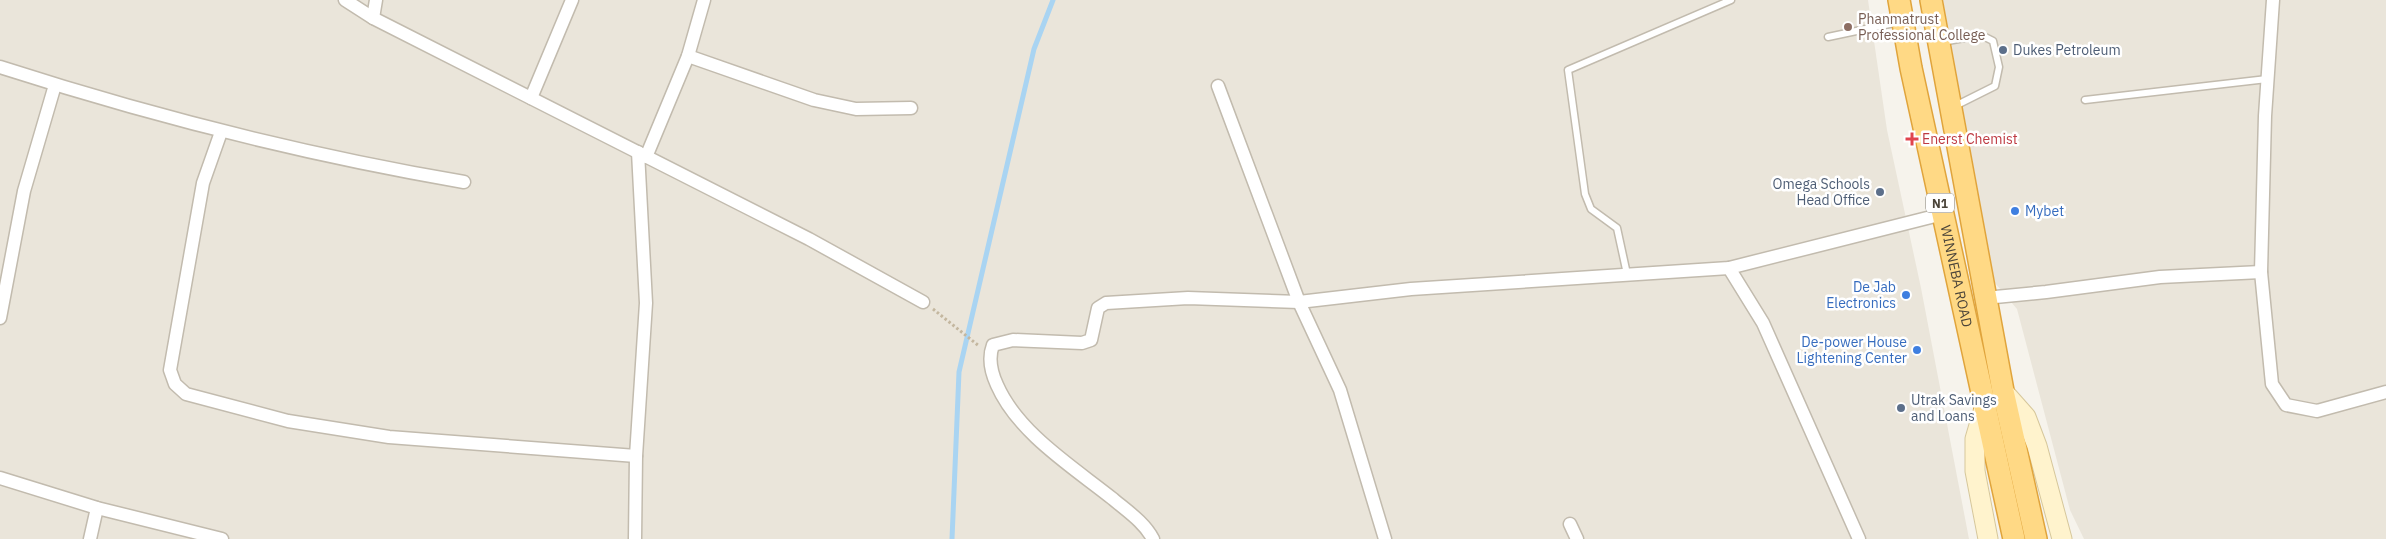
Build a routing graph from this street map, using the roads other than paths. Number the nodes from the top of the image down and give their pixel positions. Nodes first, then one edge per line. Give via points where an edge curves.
1 (345, 0) edge
2 (376, 0) edge
3 (572, 0) edge
4 (704, 0) edge
5 (1731, 0) edge
6 (1899, 0) edge
7 (1931, 0) edge
8 (2273, 0) edge
9 (373, 18) junction
10 (1903, 21) junction
11 (1828, 37) dead end
12 (1939, 42) junction
13 (688, 56) junction
14 (0, 67) edge
15 (2268, 79) junction
16 (55, 85) junction
17 (1218, 86) dead end
18 (532, 98) junction
19 (2085, 100) dead end
20 (911, 108) dead end
21 (1952, 108) junction
22 (221, 132) junction
23 (642, 155) junction
24 (464, 182) dead end
25 (1943, 214) junction
26 (1729, 268) junction
27 (2261, 272) junction
28 (1627, 274) junction
29 (1985, 298) junction
30 (923, 302) road end
31 (1299, 302) junction
32 (0, 318) edge
33 (2003, 391) junction
34 (2386, 392) edge
35 (1984, 405) junction
36 (636, 456) junction
37 (0, 478) edge
38 (97, 508) junction
39 (1570, 524) dead end
40 (2012, 531) edge
41 (90, 539) edge
42 (222, 539) edge
43 (635, 539) edge
44 (1153, 539) edge
45 (1384, 539) edge
46 (1577, 539) edge
47 (1859, 539) edge
48 (1988, 539) edge
49 (2036, 539) edge
50 (2062, 539) edge

1 - 9 street
2 - 9 street
3 - 18 street
4 - 13 street
5 - 28 lane via 1568,70 1585,194 1592,209 1617,228
6 - 10 highway, WINNEBA ROAD / N1
7 - 12 highway, WINNEBA ROAD / N1
8 - 15 street
9 - 18 street
10 - 11 lane
10 - 25 highway, WINNEBA ROAD / N1
12 - 21 highway, WINNEBA ROAD / N1
12 - 21 lane via 1981,35 1993,40 1999,67 1995,86
13 - 20 street via 814,100 856,109
13 - 23 street
14 - 16 street
15 - 19 lane
15 - 27 street
16 - 22 street
16 - 32 street via 24,191
17 - 31 street
18 - 23 street
21 - 29 highway, WINNEBA ROAD / N1
22 - 24 street
22 - 36 street via 203,183 170,370 175,384 186,394 288,422 389,438
23 - 30 street via 809,239
23 - 36 street via 646,303
25 - 26 street
25 - 35 highway, WINNEBA ROAD / N1
26 - 28 street
26 - 47 street via 1763,323
27 - 29 street via 2160,277
27 - 34 street via 2272,384 2286,406 2317,411
28 - 31 street via 1411,289
29 - 33 highway, WINNEBA ROAD / N1
31 - 44 street via 1188,298 1106,303 1098,308 1091,340 1082,343 1001,341 993,345 990,356 992,373 1001,394 1029,431 1132,514
31 - 45 street via 1340,390
33 - 49 highway, WINNEBA ROAD / N1
33 - 50 main road via 2026,417
35 - 40 highway, WINNEBA ROAD / N1
35 - 48 main road, WINNEBA ROAD via 1975,438 1975,471
36 - 43 street
37 - 38 street
38 - 41 street
38 - 42 street
39 - 46 street

